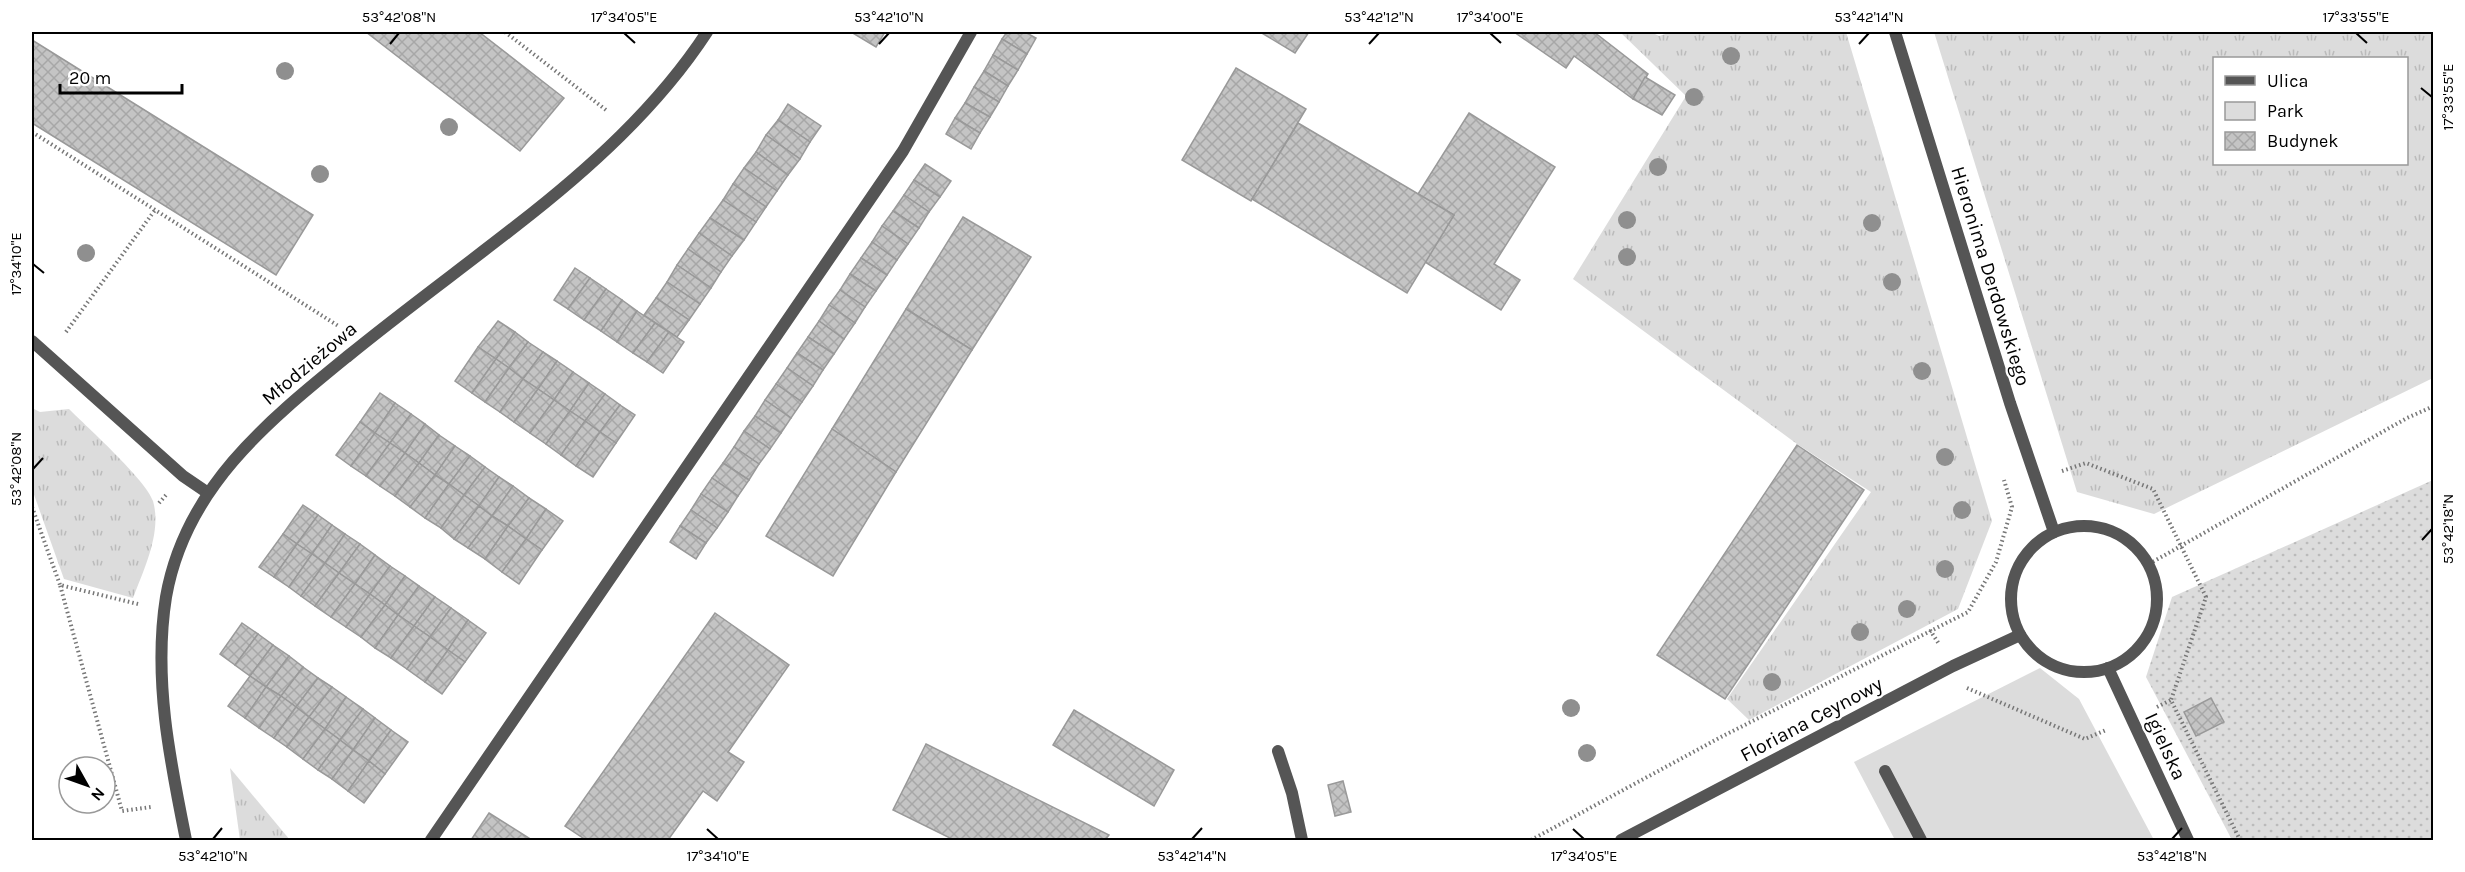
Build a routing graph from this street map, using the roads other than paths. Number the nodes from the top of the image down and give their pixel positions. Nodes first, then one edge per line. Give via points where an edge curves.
1 (707, 32) edge
2 (971, 32) edge
3 (1895, 32) edge
4 (32, 341) edge
5 (208, 494) junction
6 (2054, 532) junction
7 (2020, 635) junction
8 (2108, 669) junction
9 (1278, 751) dead end
10 (1885, 771) dead end
11 (186, 840) edge
12 (430, 840) edge
13 (1302, 840) edge
14 (1621, 840) edge
15 (1921, 840) edge
16 (2188, 840) edge

1 - 5 street, Młodzieżowa via 670,82 626,129 541,206 282,409 223,470
2 - 12 street via 903,151
3 - 6 street, Hieronima Derdowskiego
4 - 5 street
5 - 11 street, Młodzieżowa via 175,560 166,595 160,661 163,704
6 - 7 street via 2034,545 2019,565 2011,588 2012,613
6 - 8 street via 2075,526 2097,527 2118,534 2135,546 2149,564 2157,598 2154,620 2144,641 2128,658
7 - 8 street via 2032,651 2058,667 2088,672
7 - 14 street, Floriana Ceynowy via 1953,666
8 - 16 street, Igielska
9 - 13 street
10 - 15 street

